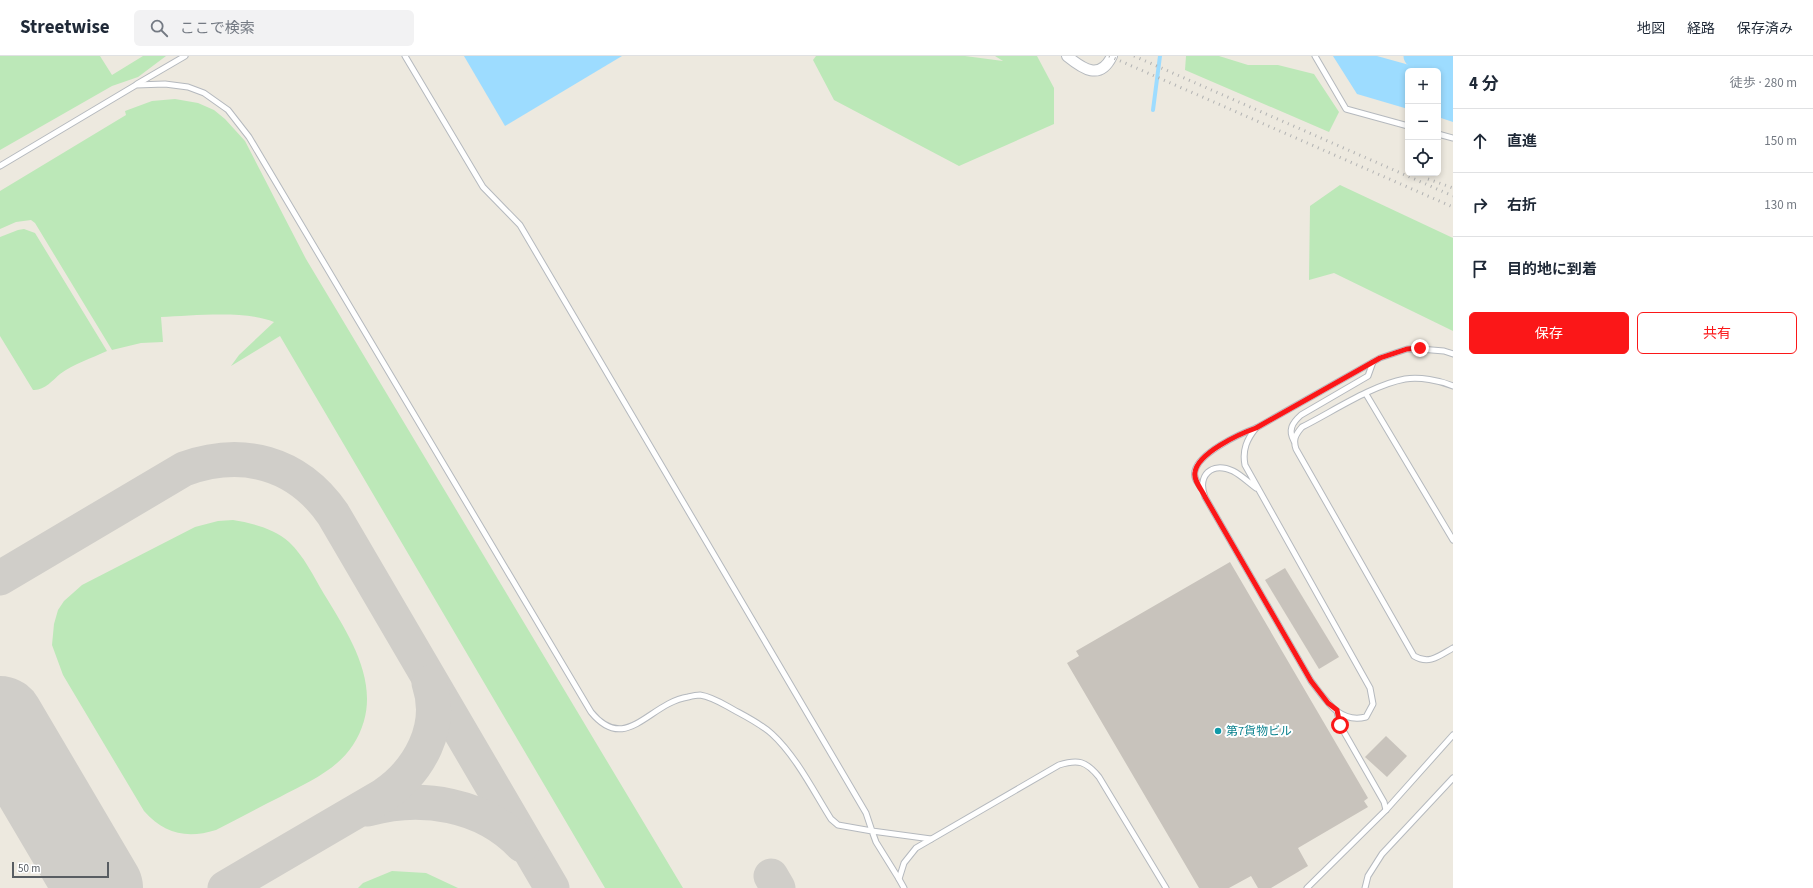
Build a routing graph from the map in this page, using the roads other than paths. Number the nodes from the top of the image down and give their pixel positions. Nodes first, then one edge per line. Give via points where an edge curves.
1 (185, 56) edge
2 (405, 56) edge
3 (1067, 56) edge
4 (1112, 56) edge
5 (1315, 56) edge
6 (136, 85) junction
7 (1405, 125) edge
8 (1441, 135) edge
9 (1453, 138) edge
10 (0, 166) edge
11 (1453, 354) edge
12 (1373, 362) junction
13 (1453, 386) edge
14 (1366, 394) junction
15 (1256, 428) junction
16 (1294, 441) junction
17 (1256, 488) junction
18 (1202, 489) junction
19 (1453, 540) edge
20 (1453, 648) edge
21 (1337, 710) junction
22 (1453, 735) edge
23 (1453, 778) edge
24 (1386, 810) junction
25 (872, 832) junction
26 (931, 839) junction
27 (898, 879) junction
28 (904, 888) edge
29 (1166, 888) edge
30 (1307, 888) edge
31 (1365, 888) edge

1 - 6 lane
2 - 25 lane via 483,187 524,232 866,813
3 - 4 street via 1082,68 1096,70 1107,65
5 - 7 lane via 1346,109
6 - 10 lane
6 - 25 lane via 165,84 188,87 204,93 228,110 249,137 591,712 600,723 611,729 624,730 681,698 699,695 715,700 758,723 773,735 793,759 831,819 838,825
8 - 9 lane
11 - 12 lane via 1426,349 1407,349
12 - 15 lane
12 - 16 lane via 1368,376 1294,421 1290,434
13 - 14 lane via 1424,379 1406,379 1388,383
14 - 16 lane via 1302,427 1296,433
14 - 19 lane
15 - 17 lane via 1250,435 1243,453 1245,465
15 - 18 lane via 1243,433 1200,460 1195,478
16 - 20 lane via 1296,450 1414,656 1422,661 1429,660
17 - 18 lane via 1231,471 1212,469 1202,480
17 - 21 lane via 1373,696 1373,704 1366,717 1352,719 1344,717
18 - 21 lane via 1311,681 1328,703
21 - 24 lane via 1340,725 1384,802
22 - 24 lane
23 - 31 lane via 1382,854 1368,876
24 - 30 lane
25 - 26 lane
25 - 27 lane
26 - 27 lane via 916,848 904,863
26 - 29 lane via 1059,765 1082,762 1092,768 1099,777
27 - 28 lane

